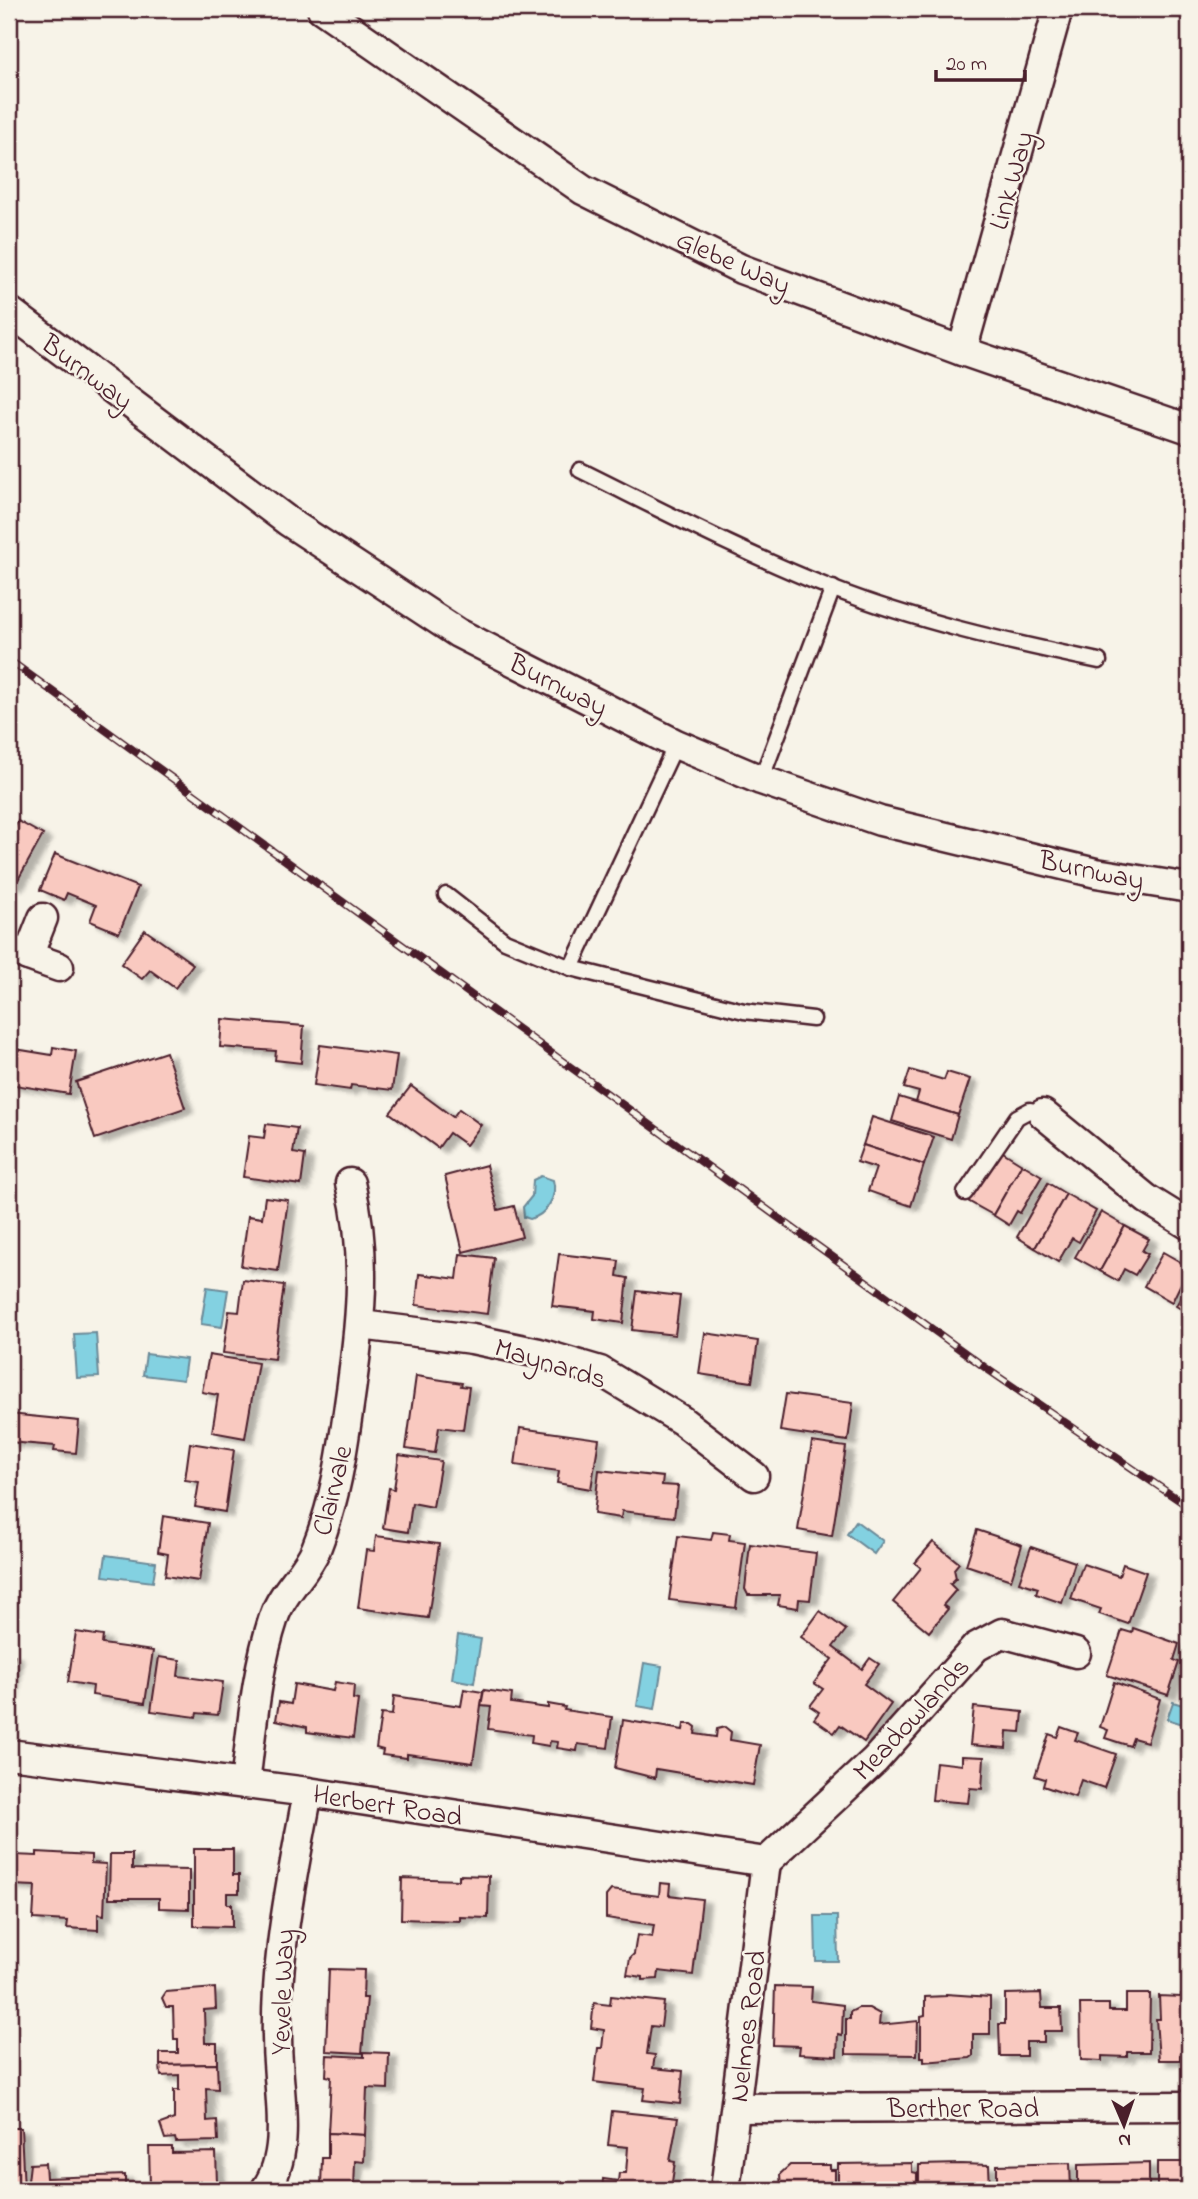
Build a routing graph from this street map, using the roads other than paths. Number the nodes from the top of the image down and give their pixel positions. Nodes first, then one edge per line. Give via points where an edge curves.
1 (322, 9) edge
2 (1058, 9) edge
3 (9, 311) edge
4 (962, 351) junction
5 (1189, 429) edge
6 (580, 470) dead end
7 (832, 588) junction
8 (1099, 661) dead end
9 (676, 744) junction
10 (761, 780) junction
11 (1189, 888) edge
12 (446, 895) dead end
13 (43, 918) dead end
14 (18, 952) edge
15 (59, 967) dead end
16 (571, 968) junction
17 (813, 1019) dead end
18 (1043, 1114) joint
19 (350, 1183) dead end
20 (965, 1193) dead end
21 (1189, 1225) edge
22 (361, 1325) junction
23 (754, 1476) dead end
24 (1076, 1653) dead end
25 (9, 1754) edge
26 (245, 1784) junction
27 (308, 1792) junction
28 (765, 1862) junction
29 (1189, 2106) edge
30 (737, 2108) junction
31 (265, 2190) edge
32 (725, 2190) edge

1 - 4 street, Glebe Way via 583,190 741,269
2 - 4 street, Link Way
3 - 9 street, Burnway via 289,522 447,626
4 - 5 street, Glebe Way
6 - 7 lane
7 - 8 lane via 979,636
7 - 10 lane
9 - 10 street, Burnway
9 - 16 lane
10 - 11 street, Burnway via 880,821 1096,873
12 - 16 lane via 505,941
13 - 14 street
14 - 15 street
16 - 17 lane via 744,1011
18 - 20 lane via 1030,1110 1017,1117
18 - 21 street via 1147,1199
19 - 22 street, Clairvale via 363,1255
22 - 23 street, Maynards via 472,1339 600,1371 681,1420
22 - 26 street, Clairvale via 337,1486 315,1552 275,1613 261,1661
24 - 28 street, Meadowlands via 1002,1633 976,1647 875,1760
25 - 26 street, Herbert Road
26 - 27 street, Herbert Road
27 - 28 street, Herbert Road
27 - 31 street, Yevele Way via 277,1982 275,2043 284,2127 274,2179
28 - 30 street, Nelmes Road
29 - 30 street, Berther Road
30 - 32 street, Nelmes Road

